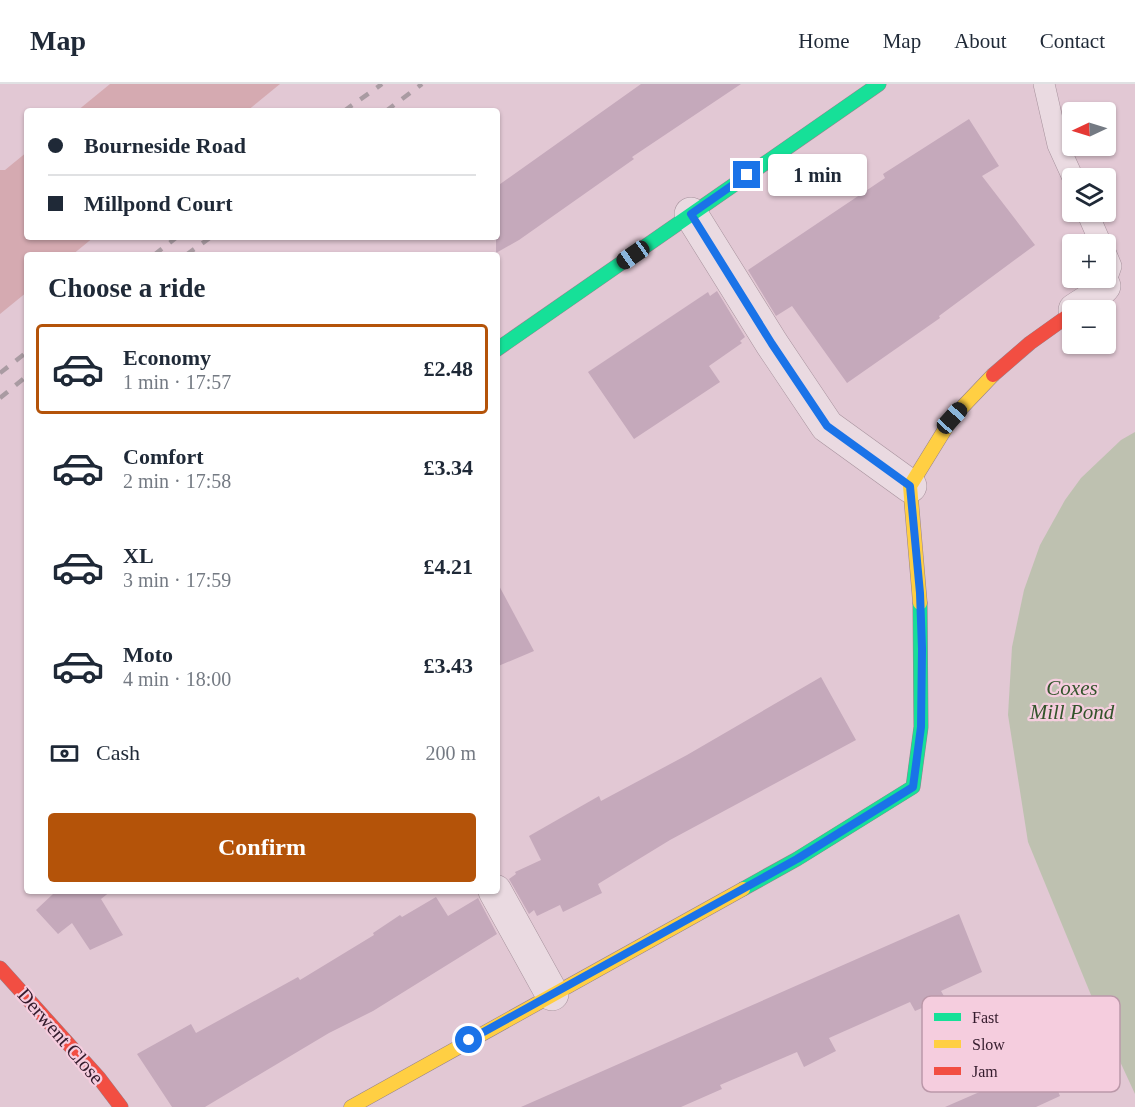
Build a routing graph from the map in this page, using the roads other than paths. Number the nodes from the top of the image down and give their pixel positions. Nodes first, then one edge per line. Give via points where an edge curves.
1 (879, 84) edge
2 (1044, 84) edge
3 (1068, 168) edge
4 (691, 214) junction
5 (1102, 288) edge
6 (1090, 300) edge
7 (1062, 320) edge
8 (500, 347) edge
9 (910, 486) junction
10 (497, 894) edge
11 (0, 968) edge
12 (552, 994) junction
13 (121, 1107) edge
14 (351, 1107) edge

1 - 4 street
2 - 3 lane via 1058,145
4 - 8 street
4 - 9 street via 827,426
5 - 6 street
7 - 9 street via 988,379 952,418
9 - 12 street via 922,649 921,727 913,787 797,859
10 - 12 street
11 - 13 street, Derwent Close
12 - 14 street

